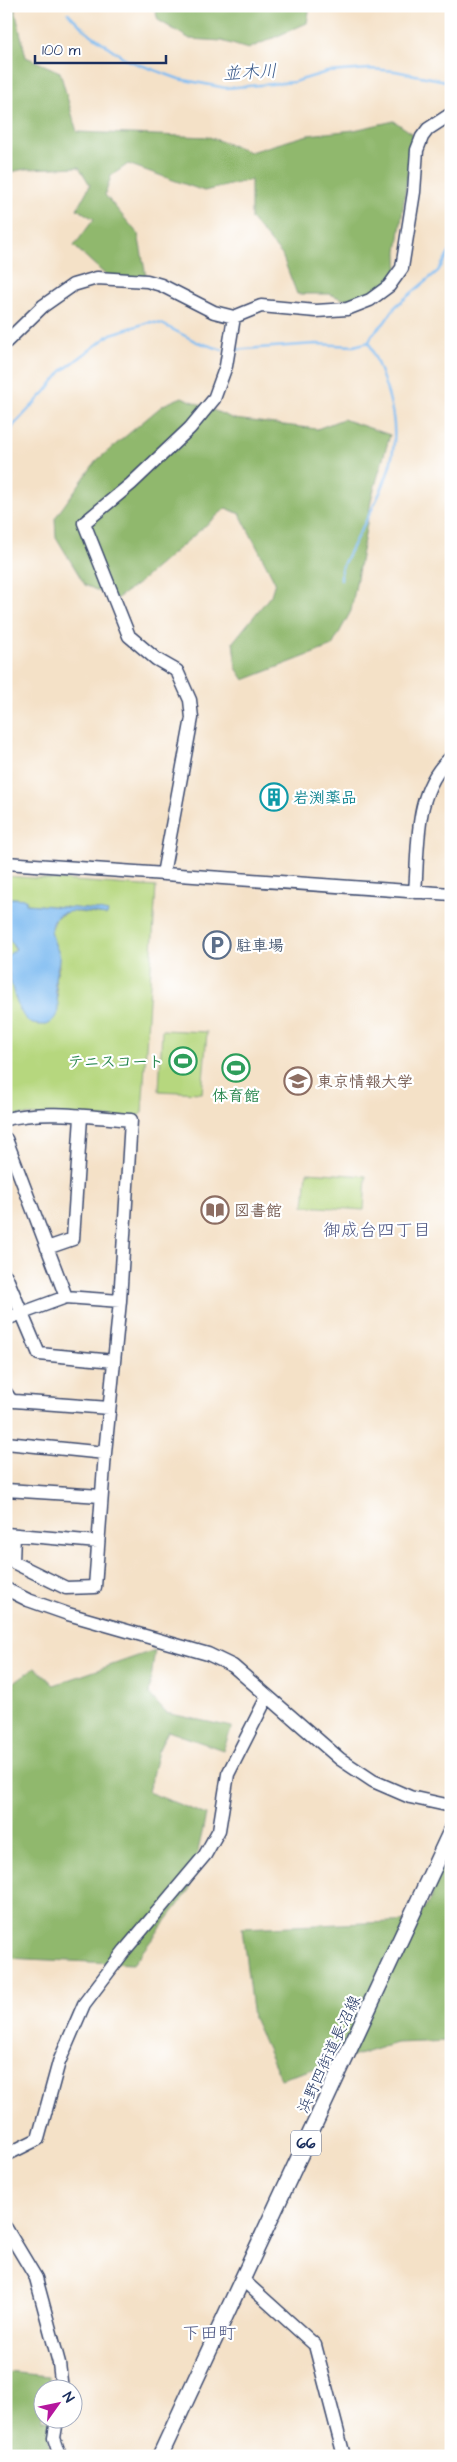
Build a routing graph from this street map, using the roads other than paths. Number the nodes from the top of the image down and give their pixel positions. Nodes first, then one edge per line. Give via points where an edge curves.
1 (451, 114) edge
2 (234, 317) junction
3 (6, 342) edge
4 (451, 757) edge
5 (6, 863) edge
6 (163, 874) junction
7 (415, 892) junction
8 (451, 894) edge
9 (81, 1117) junction
10 (6, 1119) edge
11 (6, 1139) edge
12 (48, 1248) junction
13 (6, 1276) edge
14 (66, 1297) junction
15 (120, 1301) junction
16 (21, 1314) junction
17 (6, 1319) edge
18 (114, 1361) junction
19 (6, 1393) edge
20 (109, 1408) junction
21 (6, 1443) edge
22 (104, 1452) junction
23 (6, 1490) edge
24 (101, 1496) junction
25 (10, 1534) edge
26 (98, 1542) junction
27 (6, 1589) edge
28 (267, 1697) junction
29 (451, 1806) edge
30 (451, 1830) edge
31 (6, 2155) edge
32 (6, 2228) edge
33 (243, 2280) junction
34 (61, 2380) edge
35 (55, 2430) edge
36 (60, 2456) edge
37 (160, 2456) edge
38 (344, 2456) edge

1 - 2 street via 428,129 417,150 405,258 397,278 381,294 348,309 281,310 269,305
2 - 3 street via 214,312 147,281 97,278 73,285 43,306
2 - 6 street via 226,366 214,399 190,428 84,524 129,636 156,659 177,671 190,700 192,718
4 - 7 street via 429,785 421,807
5 - 6 street
6 - 7 street
7 - 8 street
9 - 10 street via 46,1114
9 - 12 street via 73,1239
9 - 15 street via 131,1120
11 - 12 street
12 - 14 street
13 - 16 street
14 - 15 street
14 - 16 street
15 - 18 street
16 - 17 street
16 - 18 street via 39,1354
18 - 20 street
19 - 20 street via 14,1401
20 - 22 street
21 - 22 street
22 - 24 street
23 - 24 street
24 - 26 street
25 - 26 street
25 - 26 street via 13,1562 66,1588 95,1587
27 - 28 street via 68,1614 208,1654 233,1666
28 - 29 street via 373,1781 410,1797
28 - 31 street via 228,1774 219,1830 205,1855 124,1950 84,2004 59,2062 38,2139
30 - 33 main road, 浜野四街道長沼線 / 66
32 - 34 street via 36,2278
33 - 37 main road, 浜野四街道長沼線 / 66
33 - 38 street via 315,2345
35 - 36 street via 54,2438

